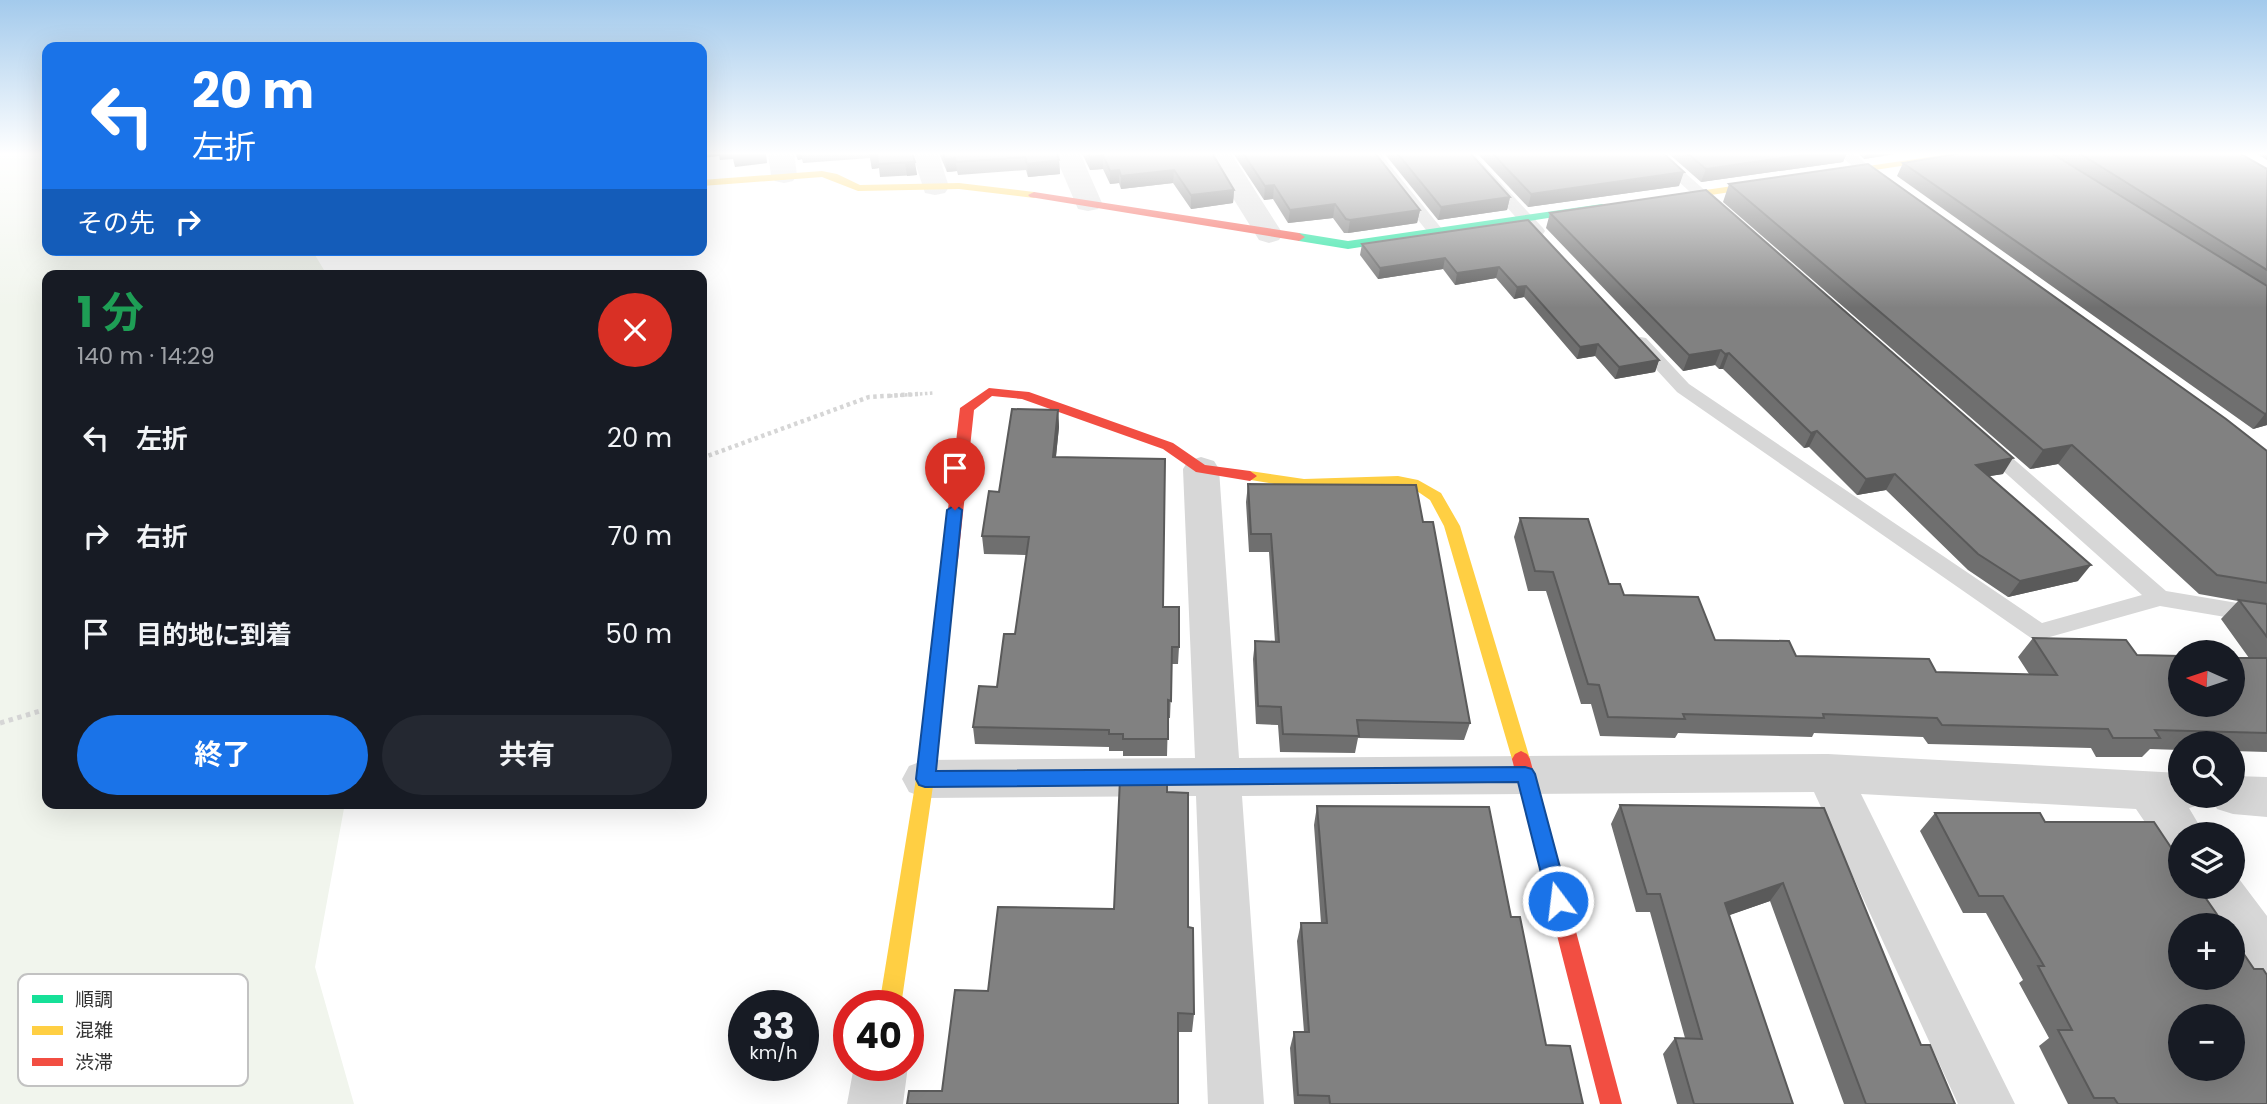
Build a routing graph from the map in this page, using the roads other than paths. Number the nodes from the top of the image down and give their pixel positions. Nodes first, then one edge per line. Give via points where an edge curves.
1 (1097, 205) edge
2 (1250, 205) edge
3 (1414, 205) edge
4 (1513, 205) edge
5 (1619, 205) edge
6 (1712, 205) edge
7 (1525, 218) junction
8 (1732, 221) edge
9 (1436, 232) junction
10 (1269, 234) junction
11 (1553, 248) edge
12 (1627, 328) edge
13 (1972, 432) edge
14 (1201, 468) junction
15 (2160, 598) junction
16 (2267, 617) edge
17 (1828, 773) junction
18 (1525, 774) junction
19 (1219, 777) junction
20 (925, 779) junction
21 (2245, 796) edge
22 (2267, 797) edge
23 (2173, 813) edge
24 (2245, 891) edge
25 (2226, 899) edge
26 (2267, 913) edge
27 (2267, 958) edge
28 (892, 990) edge
29 (879, 1081) edge
30 (875, 1104) edge
31 (1236, 1104) edge
32 (1611, 1104) edge
33 (1987, 1104) edge

1 - 10 street
2 - 10 street
3 - 9 lane
4 - 7 lane
5 - 7 street
6 - 8 lane
7 - 9 street
7 - 11 lane
9 - 10 street via 1348,245
12 - 15 lane via 1683,388 2039,632
13 - 15 lane
14 - 18 street via 1304,484 1398,481 1418,485 1436,497 1452,526
14 - 19 street
14 - 20 street via 1168,446 1042,400 989,392 967,408
15 - 16 lane
17 - 18 street
17 - 23 street
17 - 33 street
18 - 19 street
18 - 32 street
19 - 20 street
19 - 31 street
20 - 28 street
21 - 22 street
24 - 26 street
25 - 27 street
29 - 30 street

